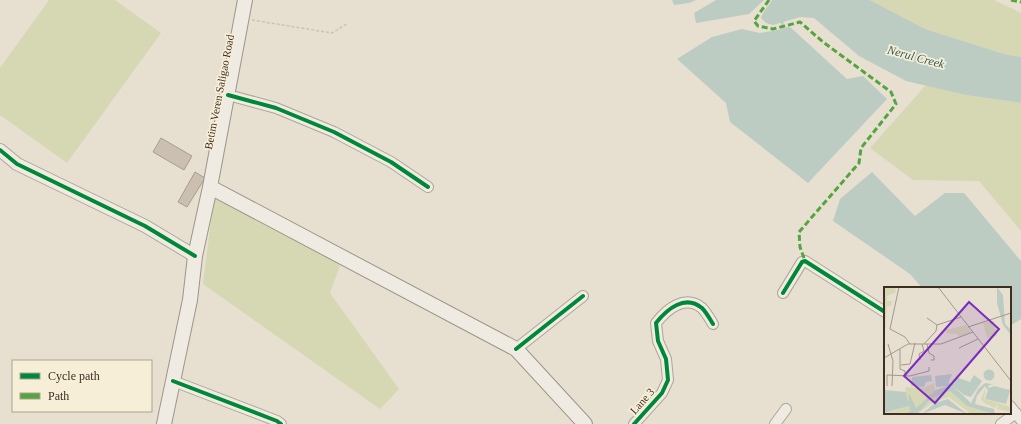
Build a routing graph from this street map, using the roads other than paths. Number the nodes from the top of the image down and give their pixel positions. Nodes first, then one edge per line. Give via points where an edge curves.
1 (245, 0) edge
2 (228, 95) junction
3 (0, 150) edge
4 (210, 187) junction
5 (428, 187) dead end
6 (195, 256) junction
7 (783, 293) dead end
8 (583, 296) dead end
9 (884, 311) edge
10 (713, 324) dead end
11 (516, 349) junction
12 (173, 381) junction
13 (786, 409) dead end
14 (1016, 413) edge
15 (164, 424) edge
16 (281, 424) edge
17 (585, 424) edge
18 (634, 424) edge
19 (775, 424) edge
20 (1001, 424) edge

1 - 2 main road, Betim Veren Saligao Road
2 - 4 main road, Betim Veren Saligao Road
2 - 5 street via 276,108 334,132 391,162
3 - 6 street via 17,164 145,226
4 - 6 main road, Betim Veren Saligao Road
4 - 11 main road
6 - 12 main road, Betim Veren Saligao Road via 190,300
7 - 9 street via 805,261
8 - 11 street
10 - 18 street, Lane 3 via 702,308 690,301 672,307 656,323 658,341 666,359 668,380 662,393
11 - 17 main road
12 - 15 main road, Betim Veren Saligao Road
12 - 16 street
13 - 19 street
14 - 20 street

